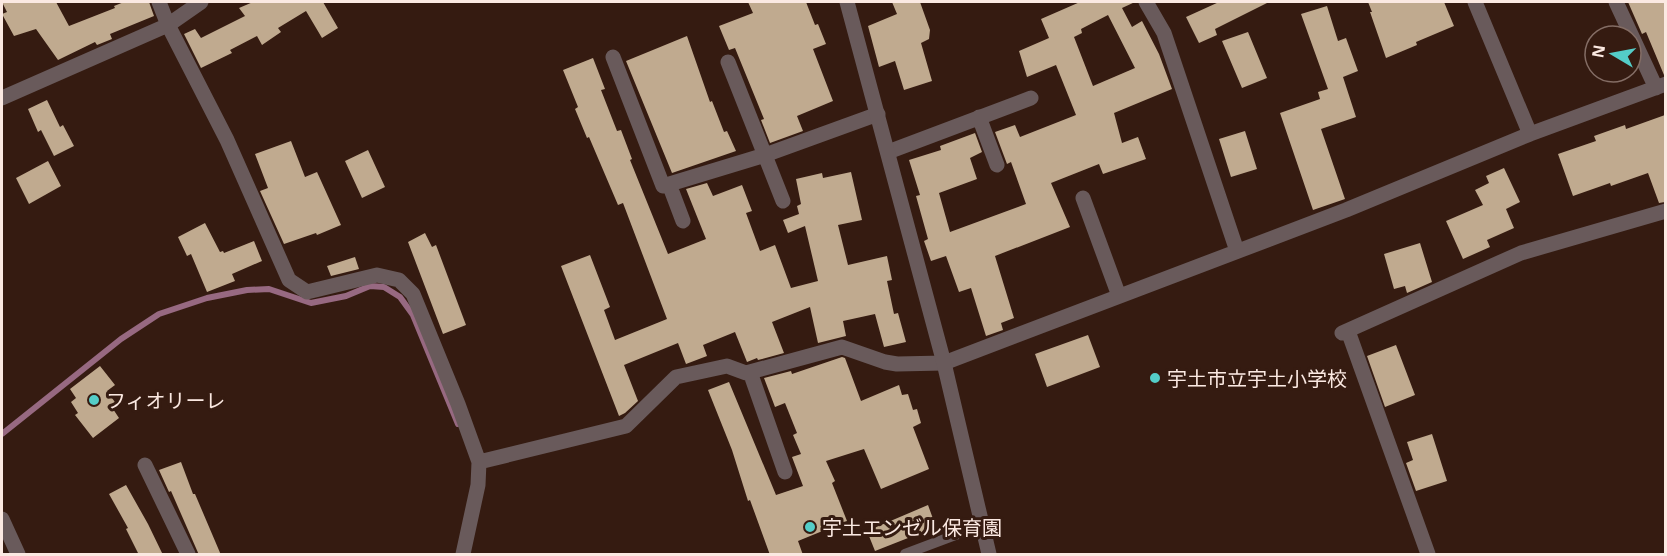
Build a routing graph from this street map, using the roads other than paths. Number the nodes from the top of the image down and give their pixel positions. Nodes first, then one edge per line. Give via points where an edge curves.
1 (159, 2) edge
2 (201, 2) edge
3 (847, 2) edge
4 (1146, 2) edge
5 (1475, 2) edge
6 (1616, 2) edge
7 (168, 25) junction
8 (613, 57) dead end
9 (728, 62) dead end
10 (1661, 86) edge
11 (2, 98) edge
12 (1031, 98) dead end
13 (878, 114) junction
14 (979, 117) junction
15 (1530, 134) junction
16 (888, 152) junction
17 (765, 155) junction
18 (997, 165) dead end
19 (669, 184) junction
20 (1083, 198) dead end
21 (783, 201) dead end
22 (1665, 211) edge
23 (683, 221) dead end
24 (1237, 251) junction
25 (1119, 296) junction
26 (944, 363) junction
27 (750, 372) junction
28 (479, 462) junction
29 (145, 465) dead end
30 (785, 472) dead end
31 (2, 519) edge
32 (982, 525) junction
33 (18, 555) edge
34 (188, 555) edge
35 (463, 555) edge
36 (905, 555) edge
37 (989, 555) edge
38 (1428, 555) edge

1 - 7 street
2 - 7 street
3 - 13 street
4 - 24 street via 1164,33
5 - 15 street
6 - 10 street
7 - 11 street
7 - 28 street via 227,140 289,280 307,292 377,275 399,280 413,294
8 - 19 street via 663,186
9 - 17 street
10 - 15 street
12 - 14 street
13 - 16 street
13 - 17 street
14 - 16 street
14 - 18 street
15 - 24 street
16 - 26 street
17 - 19 street
17 - 21 street
19 - 23 street
20 - 25 street
22 - 38 street via 1521,253 1345,332
24 - 25 street
25 - 26 street
26 - 27 street via 897,364 842,347
26 - 32 street
27 - 28 street via 727,366 676,377 626,426
27 - 30 street
28 - 35 street
29 - 34 street
31 - 33 street
32 - 36 lane
32 - 37 street

